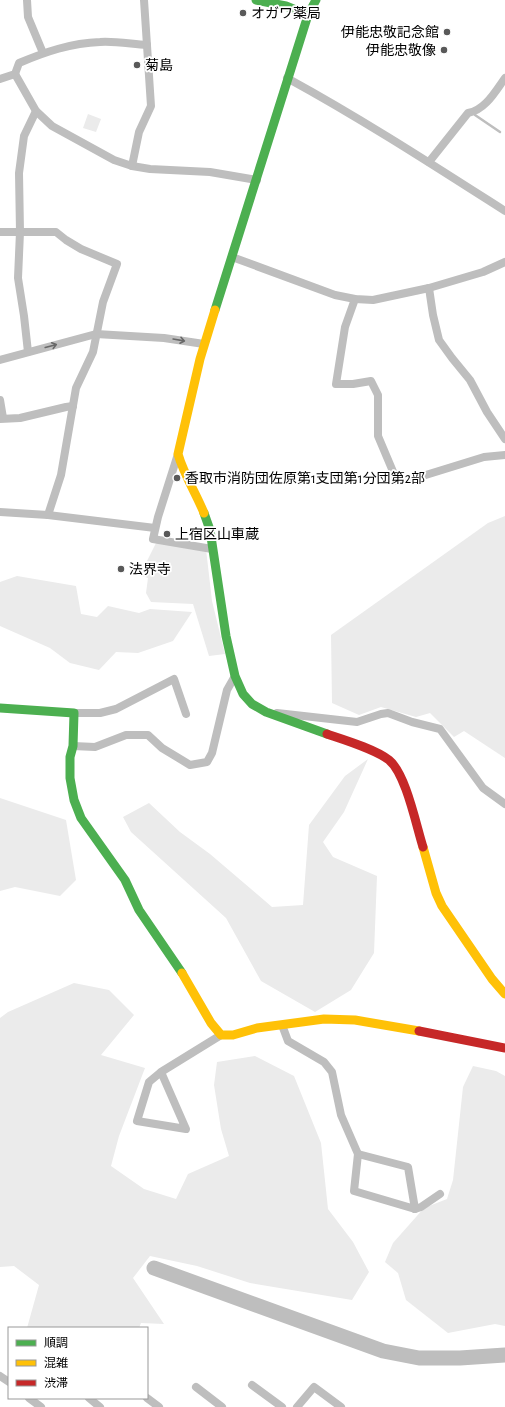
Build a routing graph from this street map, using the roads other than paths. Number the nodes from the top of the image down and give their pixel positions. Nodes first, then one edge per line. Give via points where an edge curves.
1 (27, 0) edge
2 (144, 0) edge
3 (256, 0) edge
4 (316, 0) edge
5 (308, 15) junction
6 (147, 44) junction
7 (43, 52) junction
8 (15, 74) junction
9 (288, 78) junction
10 (505, 78) edge
11 (0, 79) edge
12 (36, 111) junction
13 (429, 162) junction
14 (132, 166) junction
15 (257, 180) junction
16 (505, 211) edge
17 (0, 232) edge
18 (20, 232) junction
19 (232, 257) junction
20 (505, 262) edge
21 (429, 288) junction
22 (354, 299) junction
23 (96, 334) junction
24 (204, 344) junction
25 (28, 352) junction
26 (0, 360) edge
27 (0, 400) edge
28 (73, 406) junction
29 (1, 418) edge
30 (505, 439) edge
31 (178, 454) junction
32 (505, 455) edge
33 (0, 512) edge
34 (48, 515) junction
35 (155, 528) junction
36 (212, 549) junction
37 (235, 676) junction
38 (0, 708) edge
39 (266, 712) junction
40 (74, 713) junction
41 (186, 714) dead end
42 (73, 746) junction
43 (505, 804) edge
44 (505, 994) edge
45 (282, 1025) junction
46 (221, 1035) junction
47 (505, 1048) edge
48 (161, 1072) junction
49 (358, 1154) junction
50 (440, 1194) dead end
51 (415, 1209) junction
52 (252, 1385) dead end
53 (196, 1387) dead end
54 (30, 1399) edge
55 (90, 1399) edge
56 (148, 1399) edge
57 (41, 1407) edge
58 (100, 1407) edge
59 (159, 1407) edge
60 (222, 1407) edge
61 (282, 1407) edge
62 (297, 1407) edge
63 (341, 1407) edge

1 - 7 street via 28,17
2 - 6 street
3 - 5 street via 286,6
4 - 5 street
5 - 9 street
6 - 7 street via 101,42 77,44
6 - 14 street via 151,106 140,132
7 - 8 street via 19,63
8 - 11 street
8 - 12 street
9 - 13 street
9 - 15 street
10 - 13 street via 486,102 476,111 468,113
12 - 14 street via 52,126 72,138 114,160
12 - 18 street via 24,136 19,173
13 - 16 street
14 - 15 street via 210,172
15 - 19 street
17 - 18 street
18 - 23 street via 56,232 81,249 117,264 103,302
18 - 25 street via 18,278
19 - 22 street via 336,295
19 - 24 street
20 - 21 street via 483,272
21 - 22 street via 373,300
21 - 30 street via 439,340 470,380
22 - 32 street via 345,327 336,384 371,381 378,395 378,436 397,482 484,457
23 -> 24 street via 164,338
25 -> 23 street
23 - 28 street via 93,352 76,388
24 - 31 street
25 - 26 street
27 - 29 street
28 - 29 street via 20,418
28 - 34 street via 61,475
31 - 35 street
31 - 36 street via 210,530
33 - 34 street
34 - 35 street
35 - 36 street via 153,539
36 - 37 street
37 - 39 street via 243,694 252,704
37 - 42 street via 228,690 212,753 207,762 190,765 162,748 148,735 126,735 95,747
38 - 40 street
39 - 43 street via 357,722 388,713 440,729 483,788
39 - 44 street via 364,747 389,760 398,770 404,782 442,906
40 - 41 street via 100,713 116,709 174,679
40 - 42 street
42 - 46 street via 70,778 81,818 125,880 139,910 175,961 211,1023
45 - 46 street
45 - 47 street via 324,1019 354,1020
45 - 49 street via 288,1041 324,1062 332,1072 341,1115
46 - 48 street
48 - 48 street via 183,1122 186,1129 136,1121 149,1082
49 - 51 street via 408,1167
49 - 51 street via 354,1191
50 - 51 street
52 - 61 street
53 - 60 street
54 - 57 street
55 - 58 street
56 - 59 street
62 - 63 street via 314,1387

